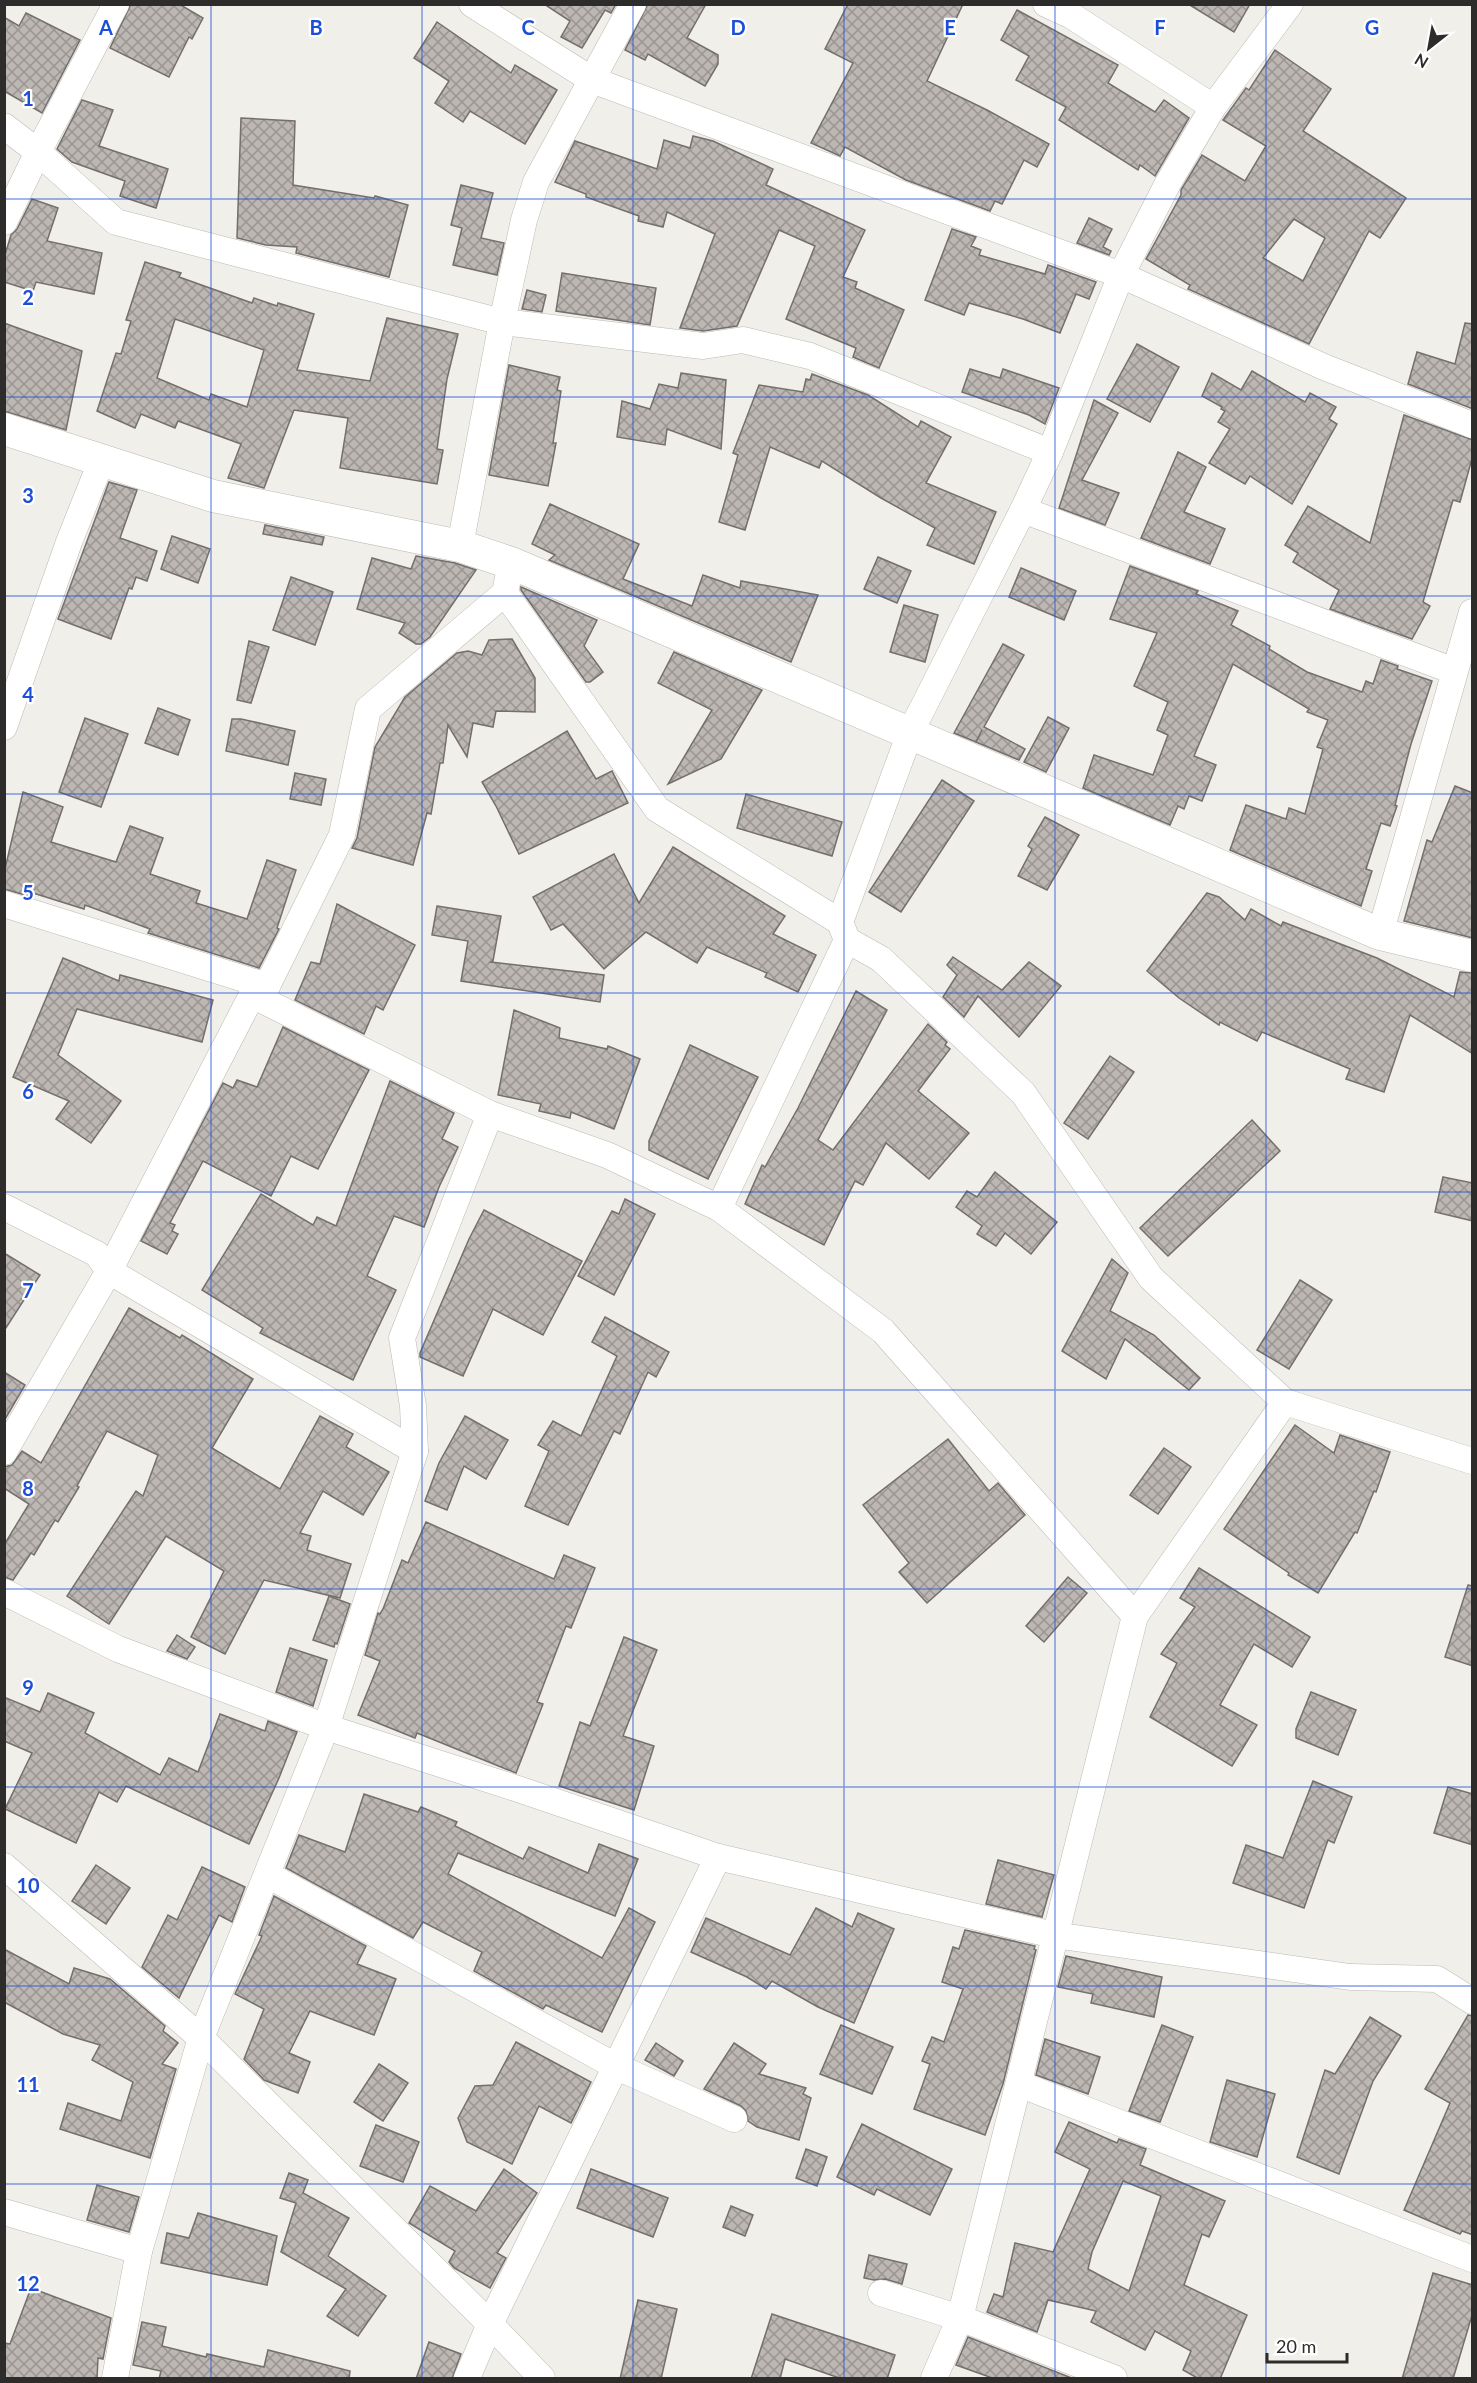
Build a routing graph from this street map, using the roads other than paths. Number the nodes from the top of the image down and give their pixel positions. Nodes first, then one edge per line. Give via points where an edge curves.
1 (116, 4) edge
2 (472, 4) edge
3 (633, 4) edge
4 (1290, 4) edge
5 (1051, 5) edge
6 (592, 80) junction
7 (1213, 107) junction
8 (4, 126) edge
9 (38, 152) junction
10 (4, 222) edge
11 (1121, 275) junction
12 (502, 322) junction
13 (1473, 425) edge
14 (4, 429) edge
15 (1050, 452) junction
16 (101, 462) junction
17 (1023, 510) junction
18 (460, 546) junction
19 (508, 578) junction
20 (1473, 612) edge
21 (1454, 671) junction
22 (4, 726) edge
23 (910, 733) junction
24 (4, 904) edge
25 (844, 931) junction
26 (1380, 934) junction
27 (1473, 956) edge
28 (260, 990) junction
29 (490, 1114) junction
30 (4, 1207) edge
31 (719, 1208) junction
32 (110, 1271) junction
33 (1285, 1402) junction
34 (415, 1450) junction
35 (4, 1452) edge
36 (1473, 1461) edge
37 (4, 1592) edge
38 (1135, 1616) junction
39 (326, 1728) junction
40 (718, 1857) junction
41 (4, 1866) edge
42 (268, 1875) junction
43 (1054, 1935) junction
44 (1473, 2001) edge
45 (201, 2038) junction
46 (616, 2067) junction
47 (1019, 2084) junction
48 (734, 2119) dead end
49 (4, 2212) edge
50 (140, 2251) junction
51 (1473, 2259) edge
52 (881, 2293) dead end
53 (960, 2318) junction
54 (490, 2324) junction
55 (115, 2379) edge
56 (467, 2379) edge
57 (542, 2379) edge
58 (934, 2379) edge
59 (1114, 2379) edge

1 - 9 street
2 - 6 street
3 - 6 street
4 - 7 street
5 - 7 street
6 - 11 street
6 - 12 street via 536,182
7 - 11 street
8 - 9 street
9 - 10 street
9 - 12 street via 116,222
11 - 13 street via 1324,367
11 - 15 street
12 - 15 street via 703,346 742,340 810,356
12 - 18 street
14 - 16 street
15 - 17 street
16 - 18 street via 213,496
16 - 22 street
17 - 21 street
17 - 23 street
18 - 19 street
19 - 23 street
19 - 25 street via 657,809
19 - 28 street via 369,709 342,835
20 - 21 street
21 - 26 street
23 - 25 street
23 - 26 street
24 - 28 street
25 - 31 street
25 - 33 street via 881,959 1023,1093 1151,1278
26 - 27 street
28 - 29 street
28 - 32 street
29 - 31 street via 607,1155
29 - 34 street via 402,1338 413,1406
30 - 32 street via 97,1254
31 - 38 street via 883,1330
32 - 34 street
32 - 35 street
33 - 36 street
33 - 38 street
34 - 39 street
37 - 39 street via 118,1649
38 - 43 street
39 - 40 street
39 - 42 street
40 - 43 street
40 - 46 street
41 - 45 street
42 - 45 street
42 - 46 street
43 - 44 street via 1350,1977 1437,1979
43 - 47 street
45 - 50 street
45 - 54 street
46 - 48 street
46 - 54 street
47 - 51 street
47 - 53 street
49 - 50 street
50 - 55 street
52 - 53 street
53 - 58 street
53 - 59 street
54 - 56 street
54 - 57 street

